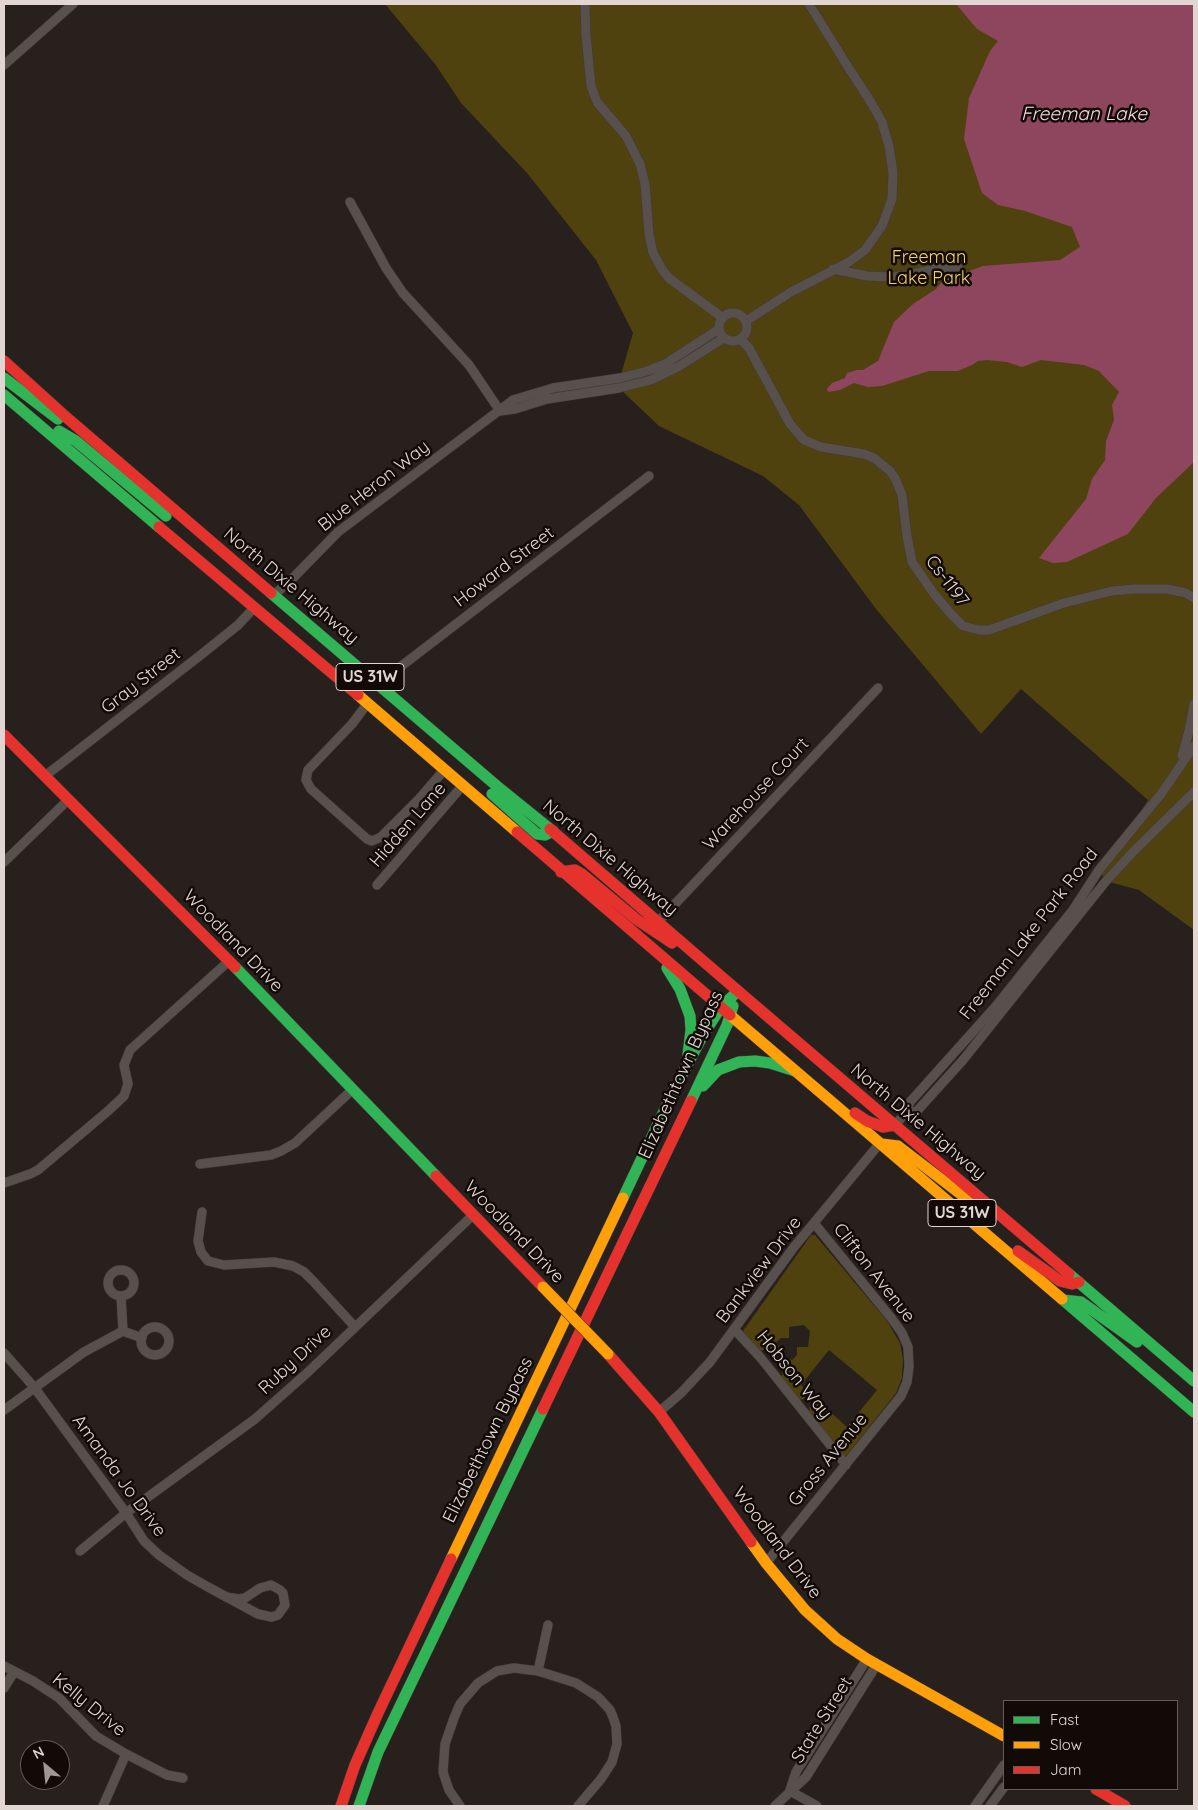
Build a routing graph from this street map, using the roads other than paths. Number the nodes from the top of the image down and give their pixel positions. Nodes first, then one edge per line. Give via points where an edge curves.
1 (73, 4) edge
2 (586, 4) edge
3 (809, 4) edge
4 (4, 65) edge
5 (350, 202) dead end
6 (958, 267) dead end
7 (833, 269) junction
8 (721, 319) junction
9 (746, 321) junction
10 (719, 329) junction
11 (724, 338) junction
12 (740, 339) junction
13 (4, 362) edge
14 (4, 378) edge
15 (4, 395) edge
16 (500, 411) junction
17 (43, 427) junction
18 (95, 442) junction
19 (649, 476) dead end
20 (275, 594) junction
21 (1194, 598) edge
22 (254, 608) junction
23 (378, 684) junction
24 (878, 688) dead end
25 (367, 704) junction
26 (1194, 704) edge
27 (4, 735) edge
28 (416, 745) junction
29 (1194, 746) edge
30 (473, 765) junction
31 (445, 769) junction
32 (1176, 770) junction
33 (45, 776) junction
34 (463, 785) junction
35 (1194, 792) edge
36 (68, 800) junction
37 (553, 831) junction
38 (4, 862) edge
39 (561, 872) junction
40 (377, 885) dead end
41 (659, 921) junction
42 (688, 946) junction
43 (659, 957) junction
44 (229, 961) junction
45 (738, 990) junction
46 (725, 1011) junction
47 (797, 1073) junction
48 (352, 1090) junction
49 (674, 1090) junction
50 (686, 1109) junction
51 (904, 1115) junction
52 (895, 1125) junction
53 (880, 1143) junction
54 (200, 1164) dead end
55 (4, 1183) edge
56 (949, 1202) junction
57 (985, 1203) junction
58 (202, 1212) dead end
59 (473, 1215) junction
60 (814, 1223) junction
61 (1078, 1282) junction
62 (121, 1296) dead end
63 (1063, 1300) junction
64 (355, 1327) junction
65 (735, 1330) junction
66 (124, 1331) junction
67 (142, 1338) dead end
68 (1113, 1342) junction
69 (4, 1353) edge
70 (908, 1374) joint
71 (1194, 1381) edge
72 (34, 1387) junction
73 (1194, 1391) edge
74 (1194, 1400) edge
75 (4, 1410) edge
76 (659, 1412) junction
77 (1194, 1412) edge
78 (846, 1465) junction
79 (126, 1513) junction
80 (80, 1551) dead end
81 (766, 1563) junction
82 (226, 1597) junction
83 (548, 1625) dead end
84 (872, 1661) junction
85 (4, 1666) edge
86 (538, 1671) junction
87 (14, 1672) junction
88 (4, 1688) edge
89 (1003, 1735) edge
90 (126, 1754) junction
91 (1003, 1766) edge
92 (182, 1778) dead end
93 (1003, 1788) edge
94 (790, 1790) junction
95 (1098, 1790) edge
96 (103, 1806) edge
97 (340, 1806) edge
98 (359, 1806) edge
99 (460, 1806) edge
100 (578, 1806) edge
101 (776, 1806) edge
102 (817, 1806) edge
103 (975, 1806) edge
104 (990, 1806) edge
105 (1125, 1806) edge

1 - 4 street
2 - 8 street via 591,86 597,102 626,136 640,164 650,243 655,257 670,279
3 - 7 street via 876,111 889,146 893,173 889,209 878,235 858,256
5 - 16 street via 398,287 469,365
6 - 7 street via 892,277
7 - 9 street
8 - 9 street via 733,312
8 - 10 street
9 - 12 street via 746,331
10 - 11 street
10 - 16 street, Blue Heron Way via 665,364 647,371 553,388 513,400
11 - 12 street
11 - 16 street, Blue Heron Way via 651,380
12 - 21 street, Cs-1197 via 749,348 790,424 804,440 822,447 864,454 890,471 902,495 912,562 934,594 963,626 989,630 1064,603 1112,591 1167,589
13 - 18 main road, North Dixie Highway / US 31W
14 - 18 main road via 72,430
15 - 17 main road, US 31W
16 - 20 street, Blue Heron Way via 338,532
17 - 20 main road via 60,431 76,441 247,584
17 - 22 main road, US 31W
18 - 20 main road, North Dixie Highway / US 31W
19 - 23 street, Howard Street
20 - 23 main road, North Dixie Highway / US 31W
22 - 25 main road, US 31W
22 - 30 main road via 265,605 280,611 418,728
22 - 33 street, Gray Street via 188,665
23 - 30 main road, North Dixie Highway / US 31W
24 - 41 street, Warehouse Court
25 - 28 main road, US 31W
25 - 31 street via 308,770 306,780 311,789 367,839 372,841 381,837
26 - 32 street via 1185,750
27 - 33 main road, Woodland Drive
28 - 31 main road, US 31W
28 - 37 main road via 445,755 537,834
29 - 32 street
30 - 37 main road, North Dixie Highway / US 31W
31 - 34 main road, US 31W
32 - 51 street, Freeman Lake Park Road via 1161,794 1099,870 1073,910 996,1006 910,1102
33 - 36 main road, Woodland Drive
34 - 39 main road, US 31W
34 - 40 street, Hidden Lane
35 - 51 street, Freeman Lake Park Road via 1106,881 970,1052 924,1104 917,1111
36 - 38 street
36 - 44 main road, Woodland Drive
37 - 41 main road, North Dixie Highway / US 31W
39 - 42 main road via 575,870 582,874 662,937 674,944
39 - 43 main road, US 31W
41 - 42 main road, North Dixie Highway / US 31W
42 - 45 main road, North Dixie Highway / US 31W
43 - 46 main road, US 31W
43 - 49 main road via 680,990 690,1016 690,1045
44 - 48 main road, Woodland Drive
44 - 55 street via 130,1050 124,1065 128,1084 124,1096 38,1170
45 - 46 main road, Elizabethtown Bypass
45 - 52 main road, North Dixie Highway / US 31W
46 - 47 main road, US 31W
46 - 49 main road, Elizabethtown Bypass via 703,1034
46 - 50 main road, Elizabethtown Bypass via 727,1025
47 - 50 main road via 755,1061 728,1065 709,1078
47 - 52 main road via 812,1076 867,1121 883,1127
47 - 53 main road, US 31W
48 - 54 street via 295,1143 281,1151
48 - 59 main road, Woodland Drive
49 - 97 main road, Elizabethtown Bypass via 378,1713
50 - 98 main road, Elizabethtown Bypass via 378,1752
51 - 52 street, Freeman Lake Park Road
52 - 57 main road, North Dixie Highway / US 31W
53 - 56 main road, US 31W
53 - 57 main road via 898,1146 971,1202
53 - 60 street, Bankview Drive
56 - 61 main road via 960,1202 1008,1244 1060,1281
56 - 63 main road, US 31W
57 - 61 main road, North Dixie Highway / US 31W
58 - 64 street via 198,1241 208,1260 218,1265 274,1262 293,1266 304,1272
59 - 64 street, Ruby Drive
59 - 76 main road, Woodland Drive, bridge via 608,1354
60 - 65 street, Bankview Drive
60 - 70 street, Clifton Avenue via 902,1333 908,1347
61 - 71 main road, North Dixie Highway / US 31W
62 - 66 street
63 - 68 main road, US 31W
63 - 73 main road via 1081,1302 1140,1344
64 - 79 street, Ruby Drive via 255,1420
65 - 76 street, Bankview Drive via 710,1362
65 - 78 street, Hobson Way
66 - 67 street
66 - 72 street via 84,1352
68 - 74 main road via 1126,1344
68 - 77 main road, US 31W
69 - 72 street, Amanda Jo Drive
70 - 78 street, Gross Avenue via 901,1396
72 - 75 street
72 - 79 street, Amanda Jo Drive
76 - 81 main road, Woodland Drive
78 - 81 street, Gross Avenue
79 - 80 street, Ruby Drive
79 - 82 street, Amanda Jo Drive via 144,1541 159,1555
81 - 84 main road, Woodland Drive via 790,1594 825,1629
82 - 82 street, Amanda Jo Drive via 265,1617 278,1615 285,1605 283,1594 271,1585 244,1598
83 - 86 street
84 - 89 main road, Woodland Drive
84 - 94 street, State Street via 806,1777
85 - 87 street, Kelly Drive
86 - 99 street via 514,1668 497,1671 478,1683 460,1704 448,1735 443,1763 445,1782
86 - 100 street via 561,1677 591,1692 605,1703 614,1718 617,1744 612,1762
87 - 88 street
87 - 90 street, Kelly Drive via 59,1698 96,1736
90 - 92 street, Kelly Drive via 167,1775
90 - 96 street
91 - 103 street
93 - 104 street
94 - 101 street, State Street
94 - 102 street
95 - 105 main road

